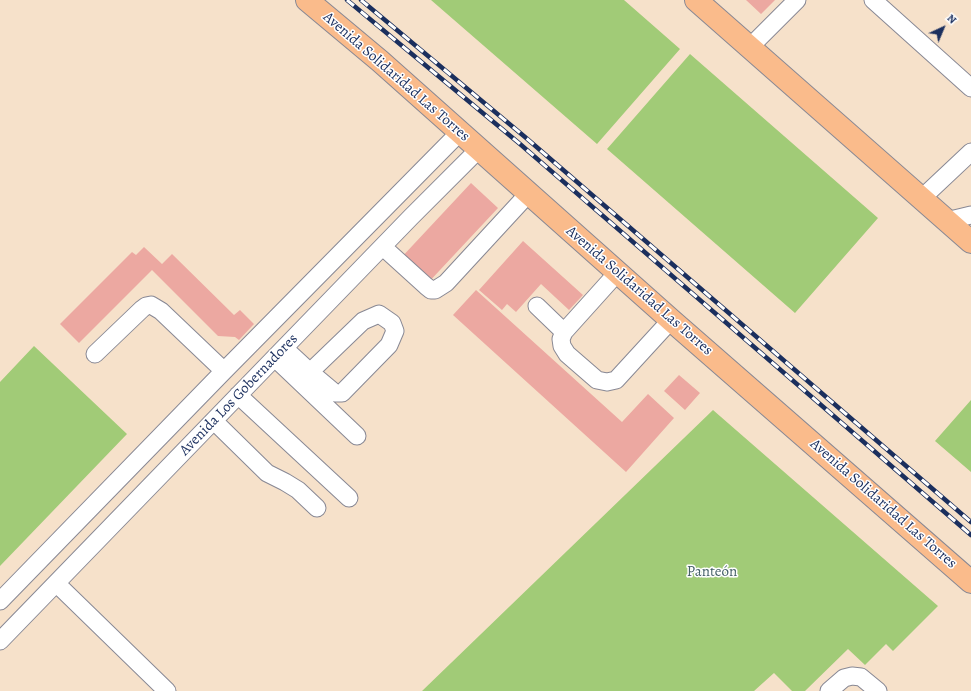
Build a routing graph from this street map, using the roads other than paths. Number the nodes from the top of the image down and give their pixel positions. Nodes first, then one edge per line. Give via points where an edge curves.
1 (307, 0) edge
2 (797, 0) edge
3 (873, 0) edge
4 (703, 2) edge
5 (750, 47) junction
6 (971, 88) edge
7 (460, 132) junction
8 (479, 149) junction
9 (971, 152) edge
10 (529, 193) junction
11 (921, 199) junction
12 (393, 200) junction
13 (971, 215) edge
14 (411, 217) junction
15 (946, 221) junction
16 (971, 242) edge
17 (383, 247) junction
18 (618, 272) junction
19 (537, 306) dead end
20 (671, 320) junction
21 (564, 332) junction
22 (280, 353) junction
23 (95, 354) dead end
24 (224, 371) junction
25 (310, 372) junction
26 (238, 395) junction
27 (214, 421) junction
28 (357, 436) dead end
29 (350, 498) dead end
30 (317, 508) dead end
31 (971, 582) edge
32 (57, 584) junction
33 (0, 601) edge
34 (0, 641) edge
35 (167, 691) edge
36 (829, 691) edge
37 (878, 691) edge

1 - 7 main road, Avenida Solidaridad Las Torres
2 - 5 street
3 - 6 street
4 - 5 main road
5 - 11 main road
7 - 8 main road, Avenida Solidaridad Las Torres
7 - 12 street, Avenida Los Gobernadores
8 - 10 main road, Avenida Solidaridad Las Torres
8 - 14 street, Avenida Los Gobernadores
9 - 11 street
10 - 17 street via 446,283 435,290 426,286
10 - 18 main road, Avenida Solidaridad Las Torres
11 - 15 main road
12 - 14 street
12 - 24 street, Avenida Los Gobernadores
13 - 15 street
14 - 17 street, Avenida Los Gobernadores
15 - 16 main road
17 - 22 street, Avenida Los Gobernadores
18 - 20 main road, Avenida Solidaridad Las Torres
18 - 21 street
19 - 21 street
20 - 21 street via 616,380 607,382 597,380 567,354 561,339
20 - 31 main road, Avenida Solidaridad Las Torres
22 - 25 street
22 - 26 street, Avenida Los Gobernadores
22 - 28 street
23 - 24 street via 142,309 151,306 161,311
24 - 33 street, Avenida Los Gobernadores
25 - 25 street via 335,393 342,393 390,345 395,331 392,322 379,314 363,321
26 - 27 street, Avenida Los Gobernadores
26 - 29 street
27 - 30 street via 267,473 298,490
27 - 32 street, Avenida Los Gobernadores
32 - 34 street, Avenida Los Gobernadores
32 - 35 street
36 - 37 street via 844,678 852,676 861,677

